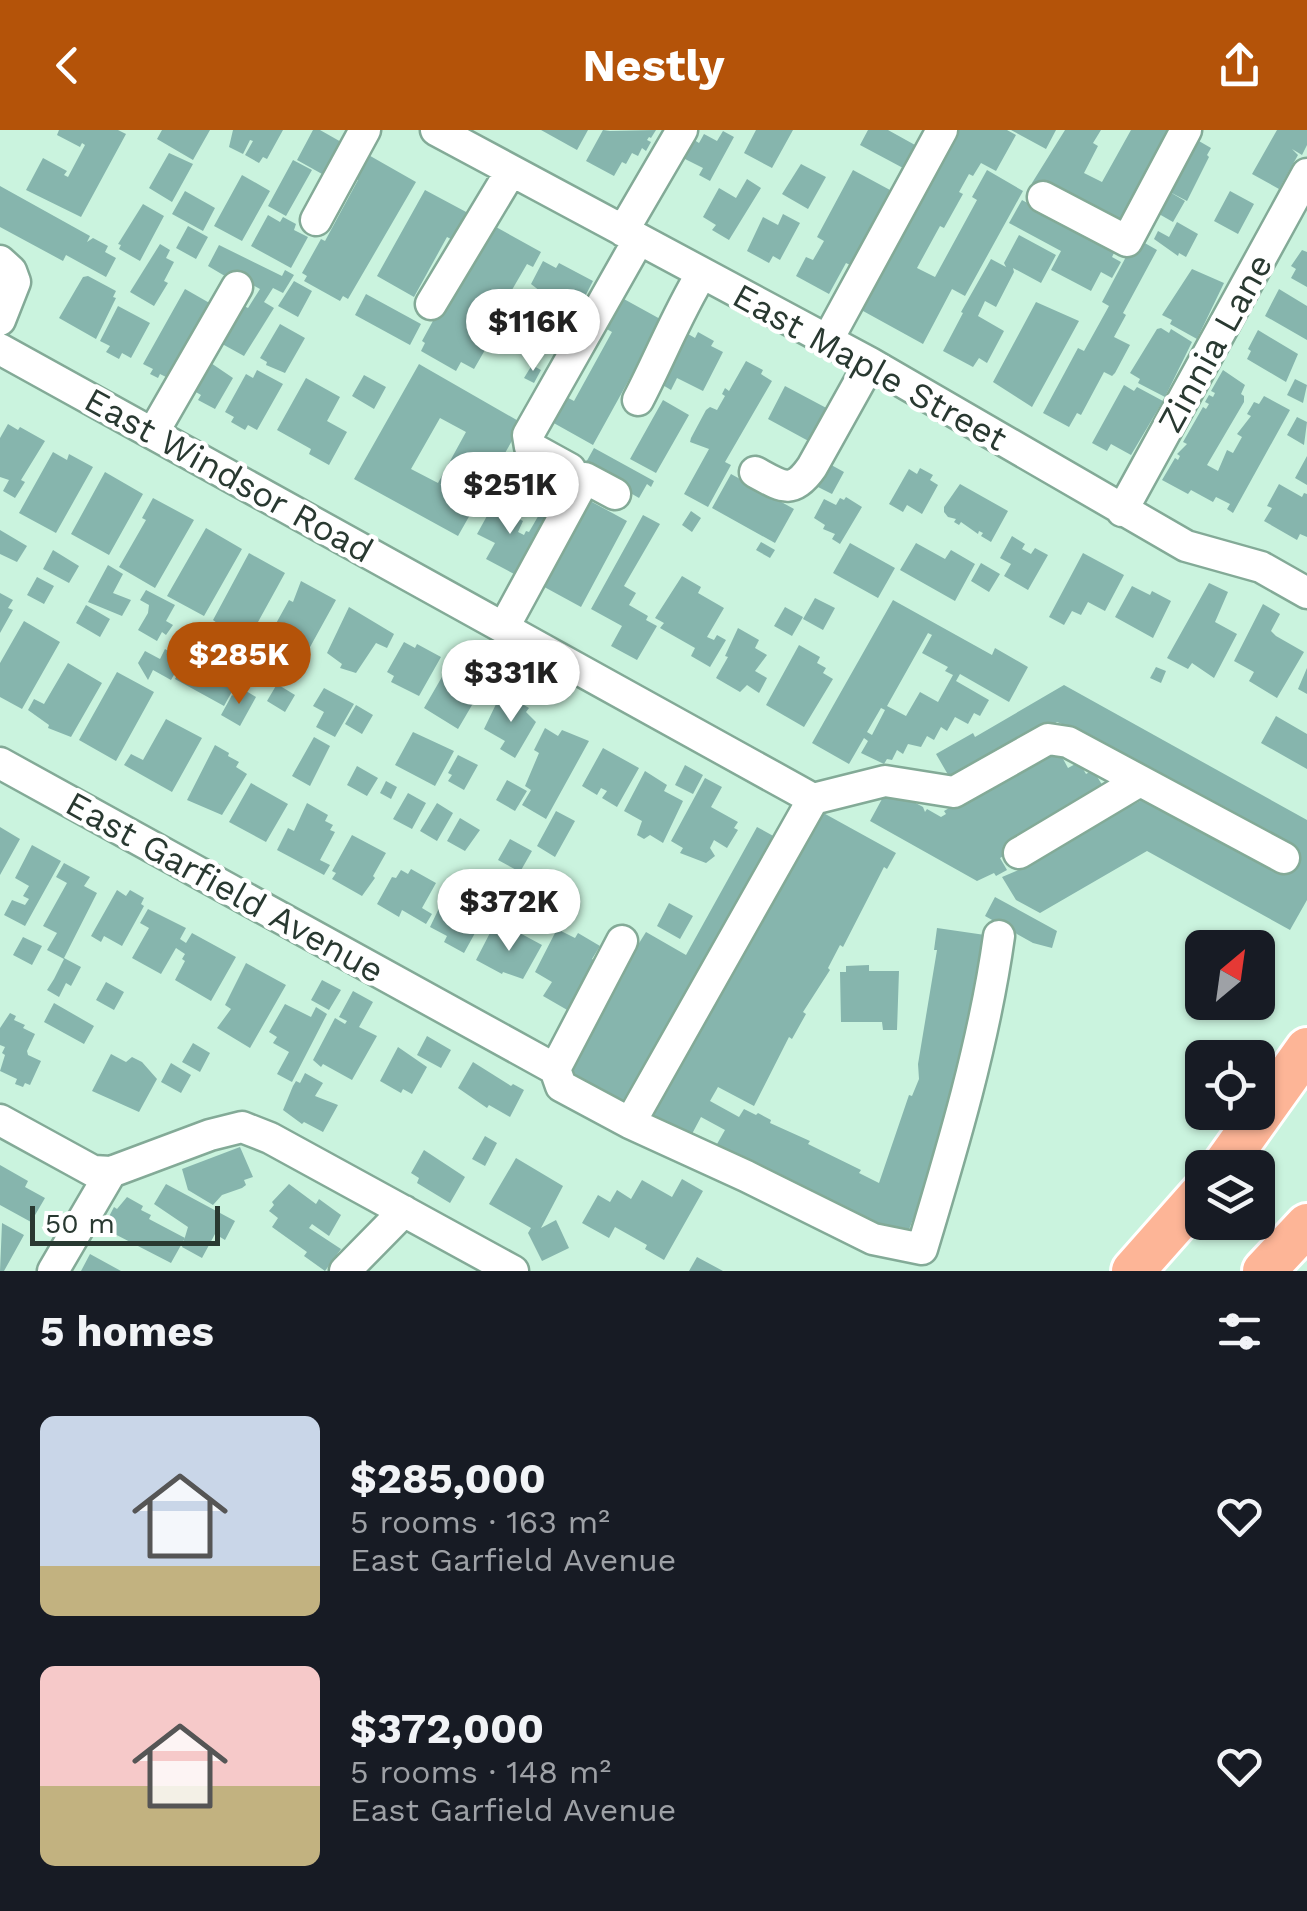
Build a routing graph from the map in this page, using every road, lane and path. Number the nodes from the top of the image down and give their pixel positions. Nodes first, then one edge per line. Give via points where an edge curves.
1 (365, 130) edge
2 (436, 130) edge
3 (682, 130) edge
4 (942, 130) edge
5 (1186, 130) edge
6 (512, 171) junction
7 (1307, 174) edge
8 (1043, 197) dead end
9 (316, 220) dead end
10 (631, 235) junction
11 (0, 261) edge
12 (702, 273) junction
13 (237, 286) dead end
14 (430, 304) dead end
15 (0, 320) edge
16 (827, 341) junction
17 (0, 349) edge
18 (870, 364) junction
19 (638, 400) dead end
20 (153, 434) junction
21 (570, 469) dead end
22 (755, 472) dead end
23 (616, 494) dead end
24 (1122, 511) junction
25 (1307, 593) edge
26 (504, 627) junction
27 (0, 763) edge
28 (1138, 782) junction
29 (812, 800) junction
30 (1019, 853) dead end
31 (1284, 858) dead end
32 (999, 936) dead end
33 (622, 941) dead end
34 (1307, 1049) edge
35 (555, 1069) junction
36 (1307, 1080) edge
37 (0, 1120) edge
38 (630, 1123) junction
39 (1237, 1150) edge
40 (1241, 1150) edge
41 (111, 1172) junction
42 (404, 1211) junction
43 (1185, 1212) edge
44 (1307, 1225) edge
45 (54, 1271) edge
46 (345, 1271) edge
47 (514, 1271) edge
48 (1133, 1271) edge
49 (1264, 1271) edge

1 - 9 street
2 - 6 street, East Maple Street
3 - 10 street
4 - 16 street
5 - 8 street via 1126,241
6 - 10 street, East Maple Street
6 - 14 street
7 - 24 street, Zinnia Lane
10 - 12 street, East Maple Street
10 - 21 street via 528,436 530,447
11 - 15 street via 15,282
12 - 16 street, East Maple Street
12 - 19 street
13 - 20 street
16 - 18 street, East Maple Street
17 - 20 street, East Windsor Road
18 - 22 street via 800,482 781,486
18 - 24 street, East Maple Street
20 - 26 street, East Windsor Road
23 - 26 street via 585,478
24 - 25 street, East Maple Street via 1186,546 1261,566
26 - 29 street, East Windsor Road
27 - 35 street, East Garfield Avenue
28 - 29 street via 1068,742 1048,739 954,792 884,781
28 - 30 street
28 - 31 street
29 - 38 street
32 - 38 street, East Garfield Avenue via 962,1118 922,1249 873,1240
33 - 35 street
34 - 39 highway
35 - 38 street, East Garfield Avenue via 562,1086
36 - 40 highway
37 - 41 street via 93,1171
41 - 42 street via 242,1126
41 - 45 street
42 - 46 street
42 - 47 street
43 - 48 highway
44 - 49 highway

